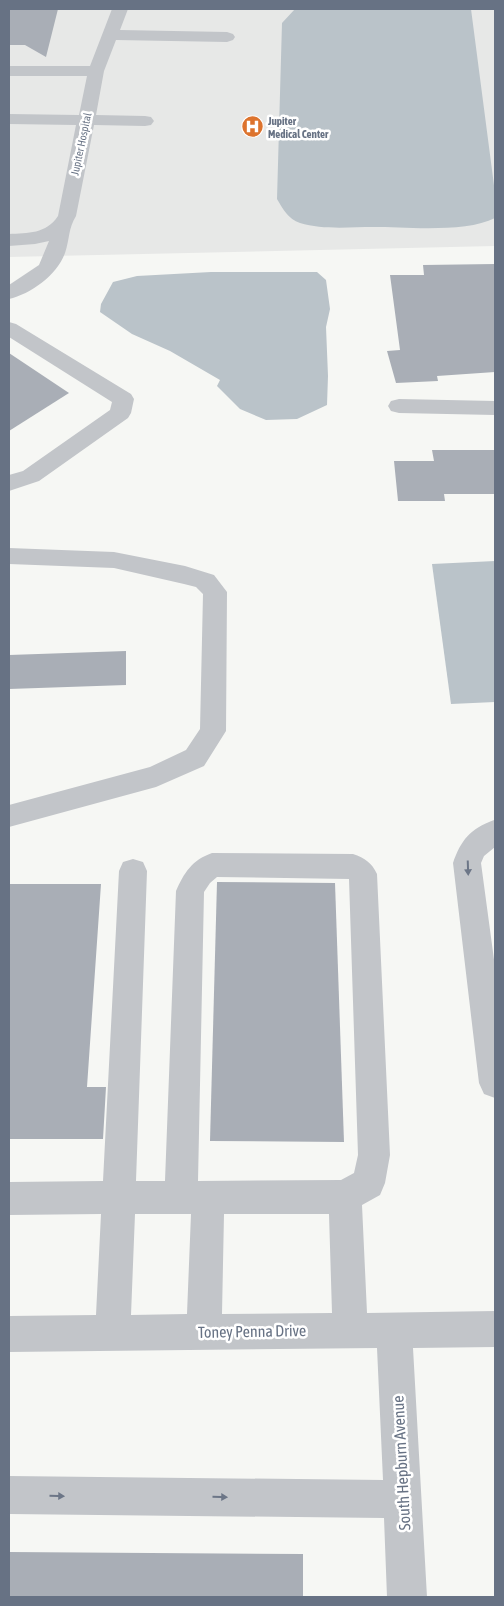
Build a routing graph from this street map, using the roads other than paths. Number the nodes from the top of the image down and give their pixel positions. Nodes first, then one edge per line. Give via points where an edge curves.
1 (120, 9) edge
2 (110, 35) junction
3 (227, 37) dead end
4 (9, 70) edge
5 (96, 71) junction
6 (9, 119) edge
7 (86, 120) junction
8 (144, 120) dead end
9 (61, 228) junction
10 (9, 240) edge
11 (9, 293) edge
12 (9, 328) edge
13 (399, 406) dead end
14 (495, 408) edge
15 (9, 484) edge
16 (9, 556) edge
17 (9, 816) edge
18 (494, 832) edge
19 (133, 871) dead end
20 (495, 1083) edge
21 (120, 1197) junction
22 (195, 1197) junction
23 (345, 1197) junction
24 (9, 1198) edge
25 (394, 1329) junction
26 (495, 1329) edge
27 (350, 1330) junction
28 (204, 1332) junction
29 (113, 1333) junction
30 (9, 1334) edge
31 (9, 1495) edge
32 (402, 1498) junction
33 (407, 1597) edge

1 - 2 street, Jupiter Hospital
2 - 3 street
2 - 5 street, Jupiter Hospital
4 - 5 street
5 - 7 street, Jupiter Hospital
6 - 7 street
7 - 8 street
7 - 9 street, Jupiter Hospital via 67,216
9 - 10 street via 46,237
9 - 11 street, Jupiter Hospital via 56,255 43,274
12 - 15 street via 123,399 120,413 30,476
13 - 14 street
16 - 17 street via 114,560 204,581 215,592 213,731 195,758 156,776
18 -> 20 street via 472,849 467,863
19 - 21 street
21 - 22 street
21 - 24 street
21 - 29 street
22 - 23 street
22 - 23 street via 190,891 200,874 212,865 221,865 353,866 363,874 374,1155 368,1183
22 - 28 street
23 - 27 street
25 - 26 street, Toney Penna Drive
25 - 27 street, Toney Penna Drive
25 - 32 street, South Hepburn Avenue
27 - 28 street, Toney Penna Drive
28 - 29 street, Toney Penna Drive
29 - 30 street, Toney Penna Drive
31 -> 32 street
32 - 33 street, South Hepburn Avenue

